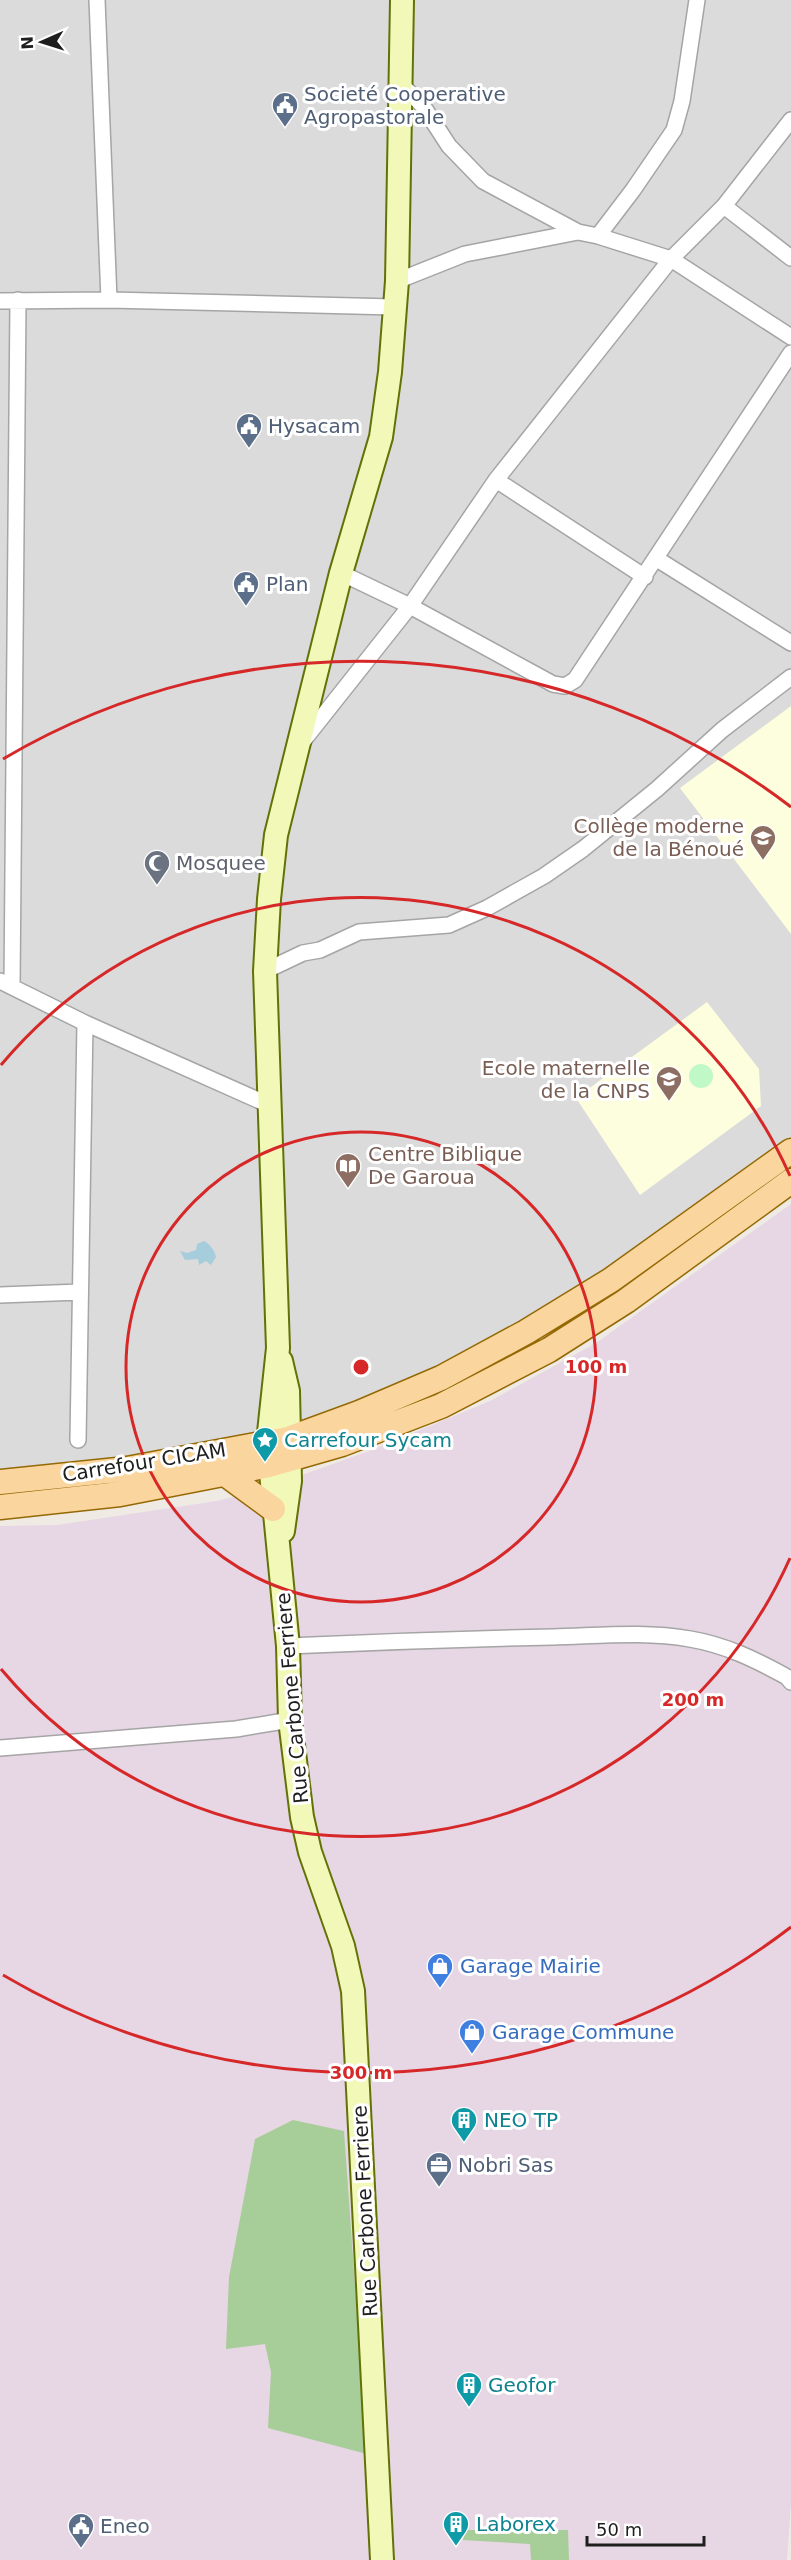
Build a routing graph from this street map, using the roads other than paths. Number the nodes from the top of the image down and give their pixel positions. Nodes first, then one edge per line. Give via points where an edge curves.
1 (97, 0) edge
2 (402, 0) edge
3 (697, 0) edge
4 (399, 82) junction
5 (791, 120) edge
6 (724, 206) junction
7 (578, 232) junction
8 (598, 236) junction
9 (791, 258) edge
10 (671, 259) junction
11 (397, 281) junction
12 (18, 300) junction
13 (109, 300) junction
14 (0, 301) edge
15 (394, 307) junction
16 (791, 337) edge
17 (791, 353) edge
18 (496, 480) junction
19 (657, 559) junction
20 (341, 573) junction
21 (645, 577) junction
22 (410, 606) junction
23 (791, 643) edge
24 (791, 677) edge
25 (296, 750) junction
26 (265, 970) junction
27 (6, 984) edge
28 (85, 1023) junction
29 (269, 1106) junction
30 (791, 1151) edge
31 (791, 1181) edge
32 (80, 1292) junction
33 (0, 1295) edge
34 (78, 1440) dead end
35 (278, 1451) junction
36 (224, 1473) junction
37 (0, 1482) edge
38 (0, 1507) edge
39 (273, 1509) junction
40 (280, 1547) junction
41 (288, 1646) junction
42 (790, 1678) edge
43 (290, 1720) junction
44 (0, 1748) edge
45 (382, 2560) edge

1 - 13 street
2 - 4 street
3 - 8 street via 674,130
4 - 7 street via 423,106 449,146 483,181
4 - 11 street
5 - 6 street
6 - 9 street
6 - 10 street
7 - 8 street
7 - 11 street via 465,254
8 - 10 street
10 - 16 street
10 - 18 street
11 - 15 street
12 - 13 street
12 - 14 street
12 - 27 street
13 - 15 street
15 - 20 street via 381,436
17 - 19 street
18 - 21 street
18 - 22 street
19 - 21 street
19 - 23 street
20 - 22 street
20 - 25 street
21 - 22 street via 576,680 565,686 552,684
22 - 25 street
24 - 26 street via 722,730 583,849 515,892 449,925 359,932
25 - 26 street via 276,835
26 - 29 street
27 - 28 street
28 - 29 street
28 - 32 street
29 - 35 street via 278,1348 288,1391
30 - 35 main road via 611,1280 526,1332 441,1378
31 - 35 main road via 626,1301 549,1350 441,1406 342,1444
32 - 33 street
32 - 34 street
35 - 36 main road
35 - 37 main road, Carrefour CICAM
35 - 39 street, Rue Carbone Ferriere
35 - 40 street, Rue Carbone Ferriere via 289,1498
36 - 38 main road via 120,1494
36 - 39 main road
39 - 40 street, Rue Carbone Ferriere
40 - 41 street, Rue Carbone Ferriere
41 - 42 street via 652,1635 723,1646
41 - 43 street, Rue Carbone Ferriere
43 - 44 street via 236,1729
43 - 45 street, Rue Carbone Ferriere via 310,1852 343,1946 353,1990

